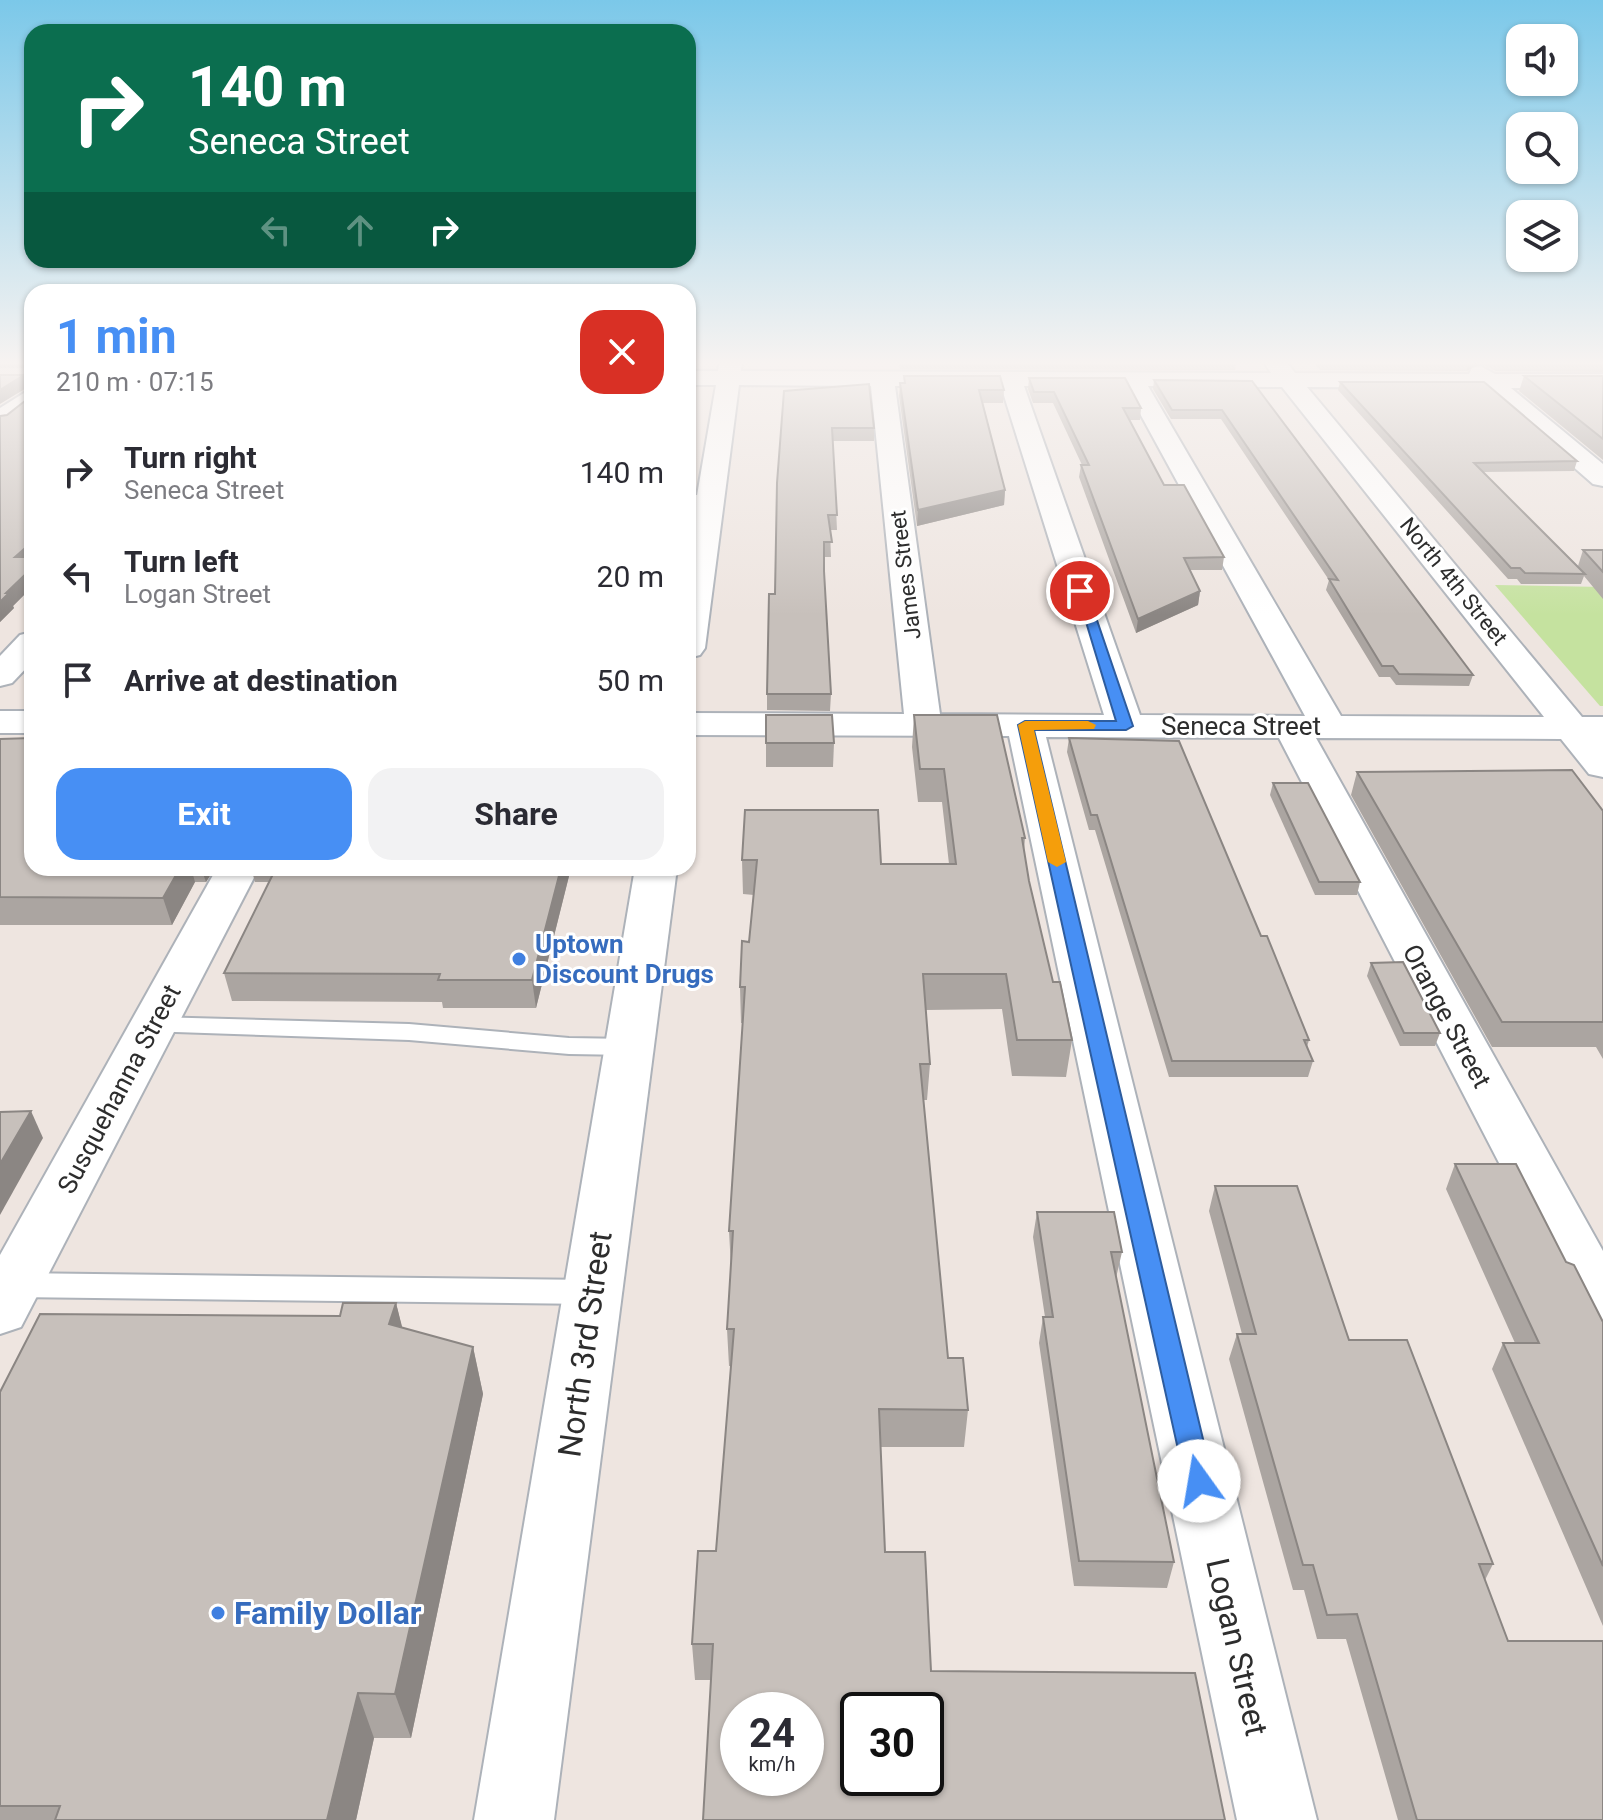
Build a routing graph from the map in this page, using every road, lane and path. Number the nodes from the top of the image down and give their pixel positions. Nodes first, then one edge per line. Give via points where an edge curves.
1 (712, 445) edge
2 (890, 445) edge
3 (1032, 445) edge
4 (1166, 445) edge
5 (1346, 445) edge
6 (1564, 445) edge
7 (1603, 478) edge
8 (700, 499) edge
9 (696, 548) edge
10 (24, 650) edge
11 (0, 676) edge
12 (0, 722) edge
13 (24, 722) edge
14 (696, 724) edge
15 (923, 725) junction
16 (1025, 725) junction
17 (1126, 726) junction
18 (1310, 726) junction
19 (1587, 728) edge
20 (1603, 766) edge
21 (234, 876) edge
22 (655, 876) edge
23 (155, 1025) junction
24 (629, 1047) junction
25 (593, 1292) junction
26 (6, 1297) edge
27 (1603, 1306) edge
28 (514, 1820) edge
29 (1277, 1820) edge

1 - 8 street
2 - 15 street, James Street
3 - 17 street
4 - 18 street, Orange Street
5 - 19 street, North 4th Street
6 - 7 street
8 - 9 street
10 - 11 street
12 - 13 street
14 - 15 street, Seneca Street
15 - 16 street, Seneca Street
16 - 17 street, Seneca Street
16 - 29 street, Logan Street
17 - 18 street, Seneca Street
18 - 19 street, Seneca Street
18 - 27 street, Orange Street
19 - 20 street, North 4th Street
21 - 23 street, Susquehanna Street
22 - 24 street, North 3rd Street
23 - 24 lane via 409,1032
23 - 26 street, Susquehanna Street
24 - 25 street, North 3rd Street
25 - 26 lane
25 - 28 street, North 3rd Street

